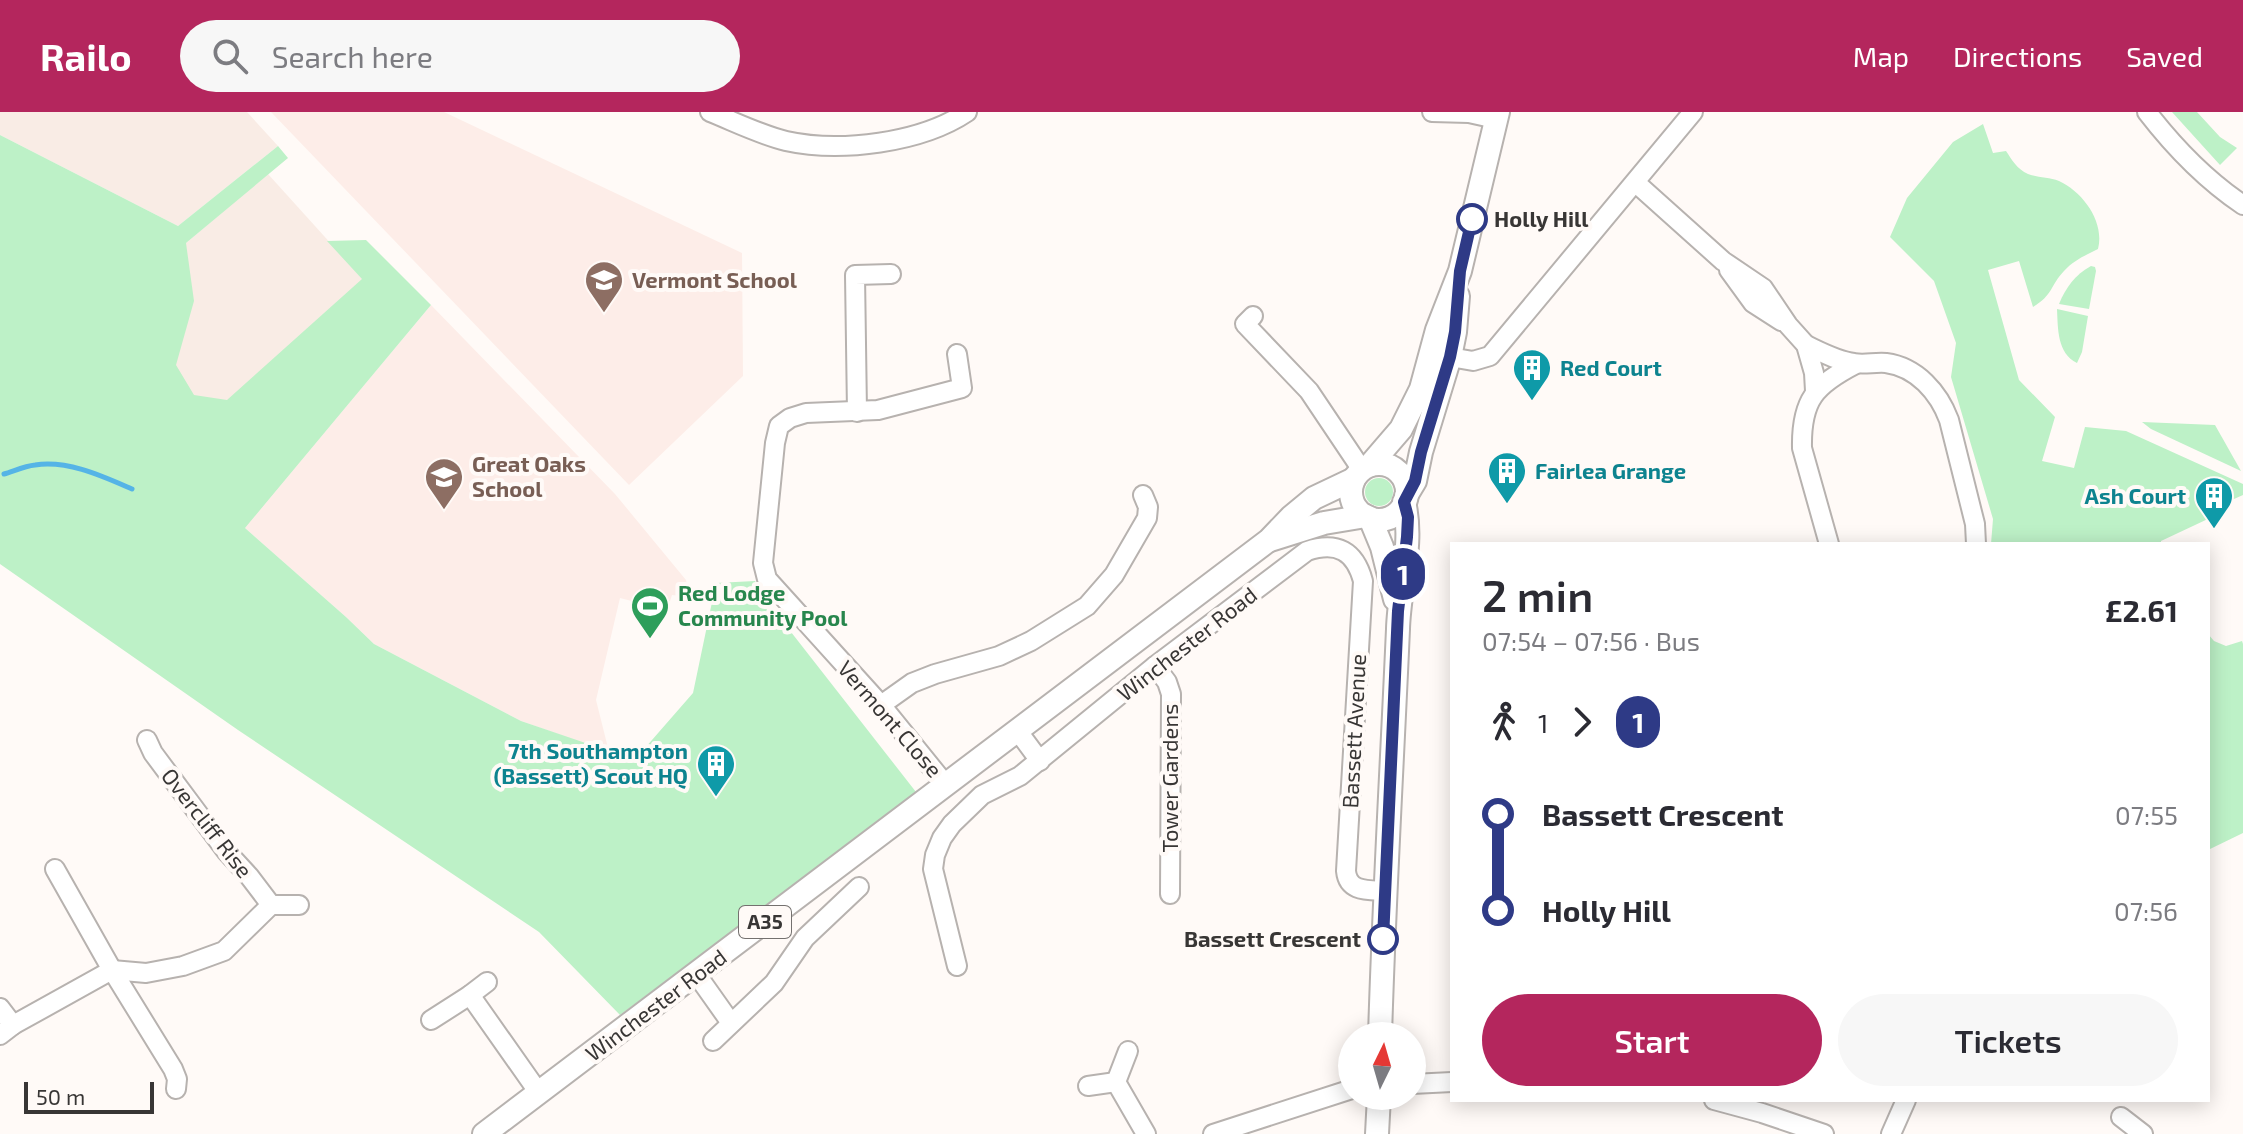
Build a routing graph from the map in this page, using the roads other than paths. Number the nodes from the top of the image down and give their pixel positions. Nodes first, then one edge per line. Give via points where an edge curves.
1 (710, 112) edge
2 (967, 112) edge
3 (1432, 112) edge
4 (1460, 112) edge
5 (1693, 112) edge
6 (2147, 112) edge
7 (1497, 116) edge
8 (1636, 183) junction
9 (2243, 205) edge
10 (1460, 271) junction
11 (891, 274) dead end
12 (1245, 324) dead end
13 (1806, 345) junction
14 (957, 354) dead end
15 (1450, 357) junction
16 (1856, 364) junction
17 (1815, 391) junction
18 (857, 412) junction
19 (1362, 471) junction
20 (1143, 495) dead end
21 (1405, 499) junction
22 (1368, 517) junction
23 (1269, 540) junction
24 (1828, 542) edge
25 (1976, 542) edge
26 (1342, 549) joint
27 (1398, 611) junction
28 (1155, 666) junction
29 (881, 705) junction
30 (1017, 730) junction
31 (147, 740) dead end
32 (1040, 761) junction
33 (945, 784) junction
34 (55, 869) dead end
35 (1385, 891) junction
36 (1170, 894) dead end
37 (853, 899) dead end
38 (271, 905) junction
39 (299, 905) dead end
40 (957, 966) dead end
41 (112, 970) junction
42 (697, 975) junction
43 (487, 982) dead end
44 (470, 995) junction
45 (0, 1008) edge
46 (431, 1020) dead end
47 (1380, 1022) edge
48 (731, 1023) junction
49 (7, 1030) edge
50 (713, 1041) dead end
51 (1128, 1051) dead end
52 (1116, 1082) junction
53 (1450, 1082) edge
54 (1426, 1083) edge
55 (1088, 1086) dead end
56 (176, 1089) dead end
57 (539, 1093) junction
58 (1338, 1094) edge
59 (1721, 1102) edge
60 (1905, 1102) edge
61 (1378, 1110) edge
62 (2121, 1117) dead end
63 (484, 1134) edge
64 (1146, 1134) edge
65 (1213, 1134) edge
66 (1377, 1134) edge
67 (1824, 1134) edge
68 (1891, 1134) edge
69 (2143, 1134) edge

1 - 2 street via 808,145 902,139
3 - 4 street
4 - 7 street
5 - 8 street
6 - 9 street via 2218,187
7 - 10 main road, Bassett Avenue
8 - 13 street via 1723,261 1763,288
8 - 15 street via 1490,356 1473,361
10 - 15 main road, Bassett Avenue
10 - 19 main road, Bassett Avenue via 1412,410
11 - 18 street via 855,275
12 - 19 street via 1309,391
13 - 16 street
13 - 17 street
14 - 18 street, Vermont Close via 962,388
15 - 21 main road, Bassett Avenue via 1415,481
16 - 17 street
16 - 25 street via 1904,368 1933,390 1943,405
17 - 24 street via 1802,448
18 - 29 street, Vermont Close via 806,413 779,426 763,563 767,579
19 - 21 main road via 1386,465 1400,473
19 - 22 main road via 1351,496
19 - 23 main road, Winchester Road / A35 via 1314,498
20 - 29 street via 1147,518 1114,575 1087,606 1031,641 912,683
21 - 22 main road via 1400,510 1386,518
21 - 27 main road, Bassett Avenue via 1407,537
22 - 23 main road, Winchester Road / A35 via 1324,523
22 - 27 main road, Bassett Avenue via 1382,547
23 - 30 main road, Winchester Road / A35
26 - 28 street, Winchester Road via 1320,546 1307,551
26 - 35 street, Bassett Avenue via 1360,568 1363,581 1346,878 1355,887
27 - 35 main road, Bassett Avenue
28 - 32 street, Winchester Road
28 - 36 street, Tower Gardens via 1171,694
29 - 33 street, Vermont Close
30 - 32 street
30 - 33 main road, Winchester Road / A35
31 - 38 street, Overcliff Rise
32 - 40 street, Winchester Road via 982,795 942,838 933,869
33 - 42 main road, Winchester Road / A35
34 - 41 street
35 - 47 main road, Bassett Avenue
37 - 48 street via 805,938 774,983
38 - 39 street
38 - 41 street via 224,951 146,973
41 - 49 street
41 - 56 street via 173,1069
42 - 48 street
42 - 57 main road, Winchester Road / A35
43 - 44 street
44 - 46 street
44 - 57 street
45 - 49 street
48 - 50 street
51 - 52 street
52 - 55 street
52 - 64 street
53 - 54 street
57 - 63 main road, Winchester Road / A35
58 - 65 street
59 - 67 street
60 - 68 street
61 - 66 main road
62 - 69 street

